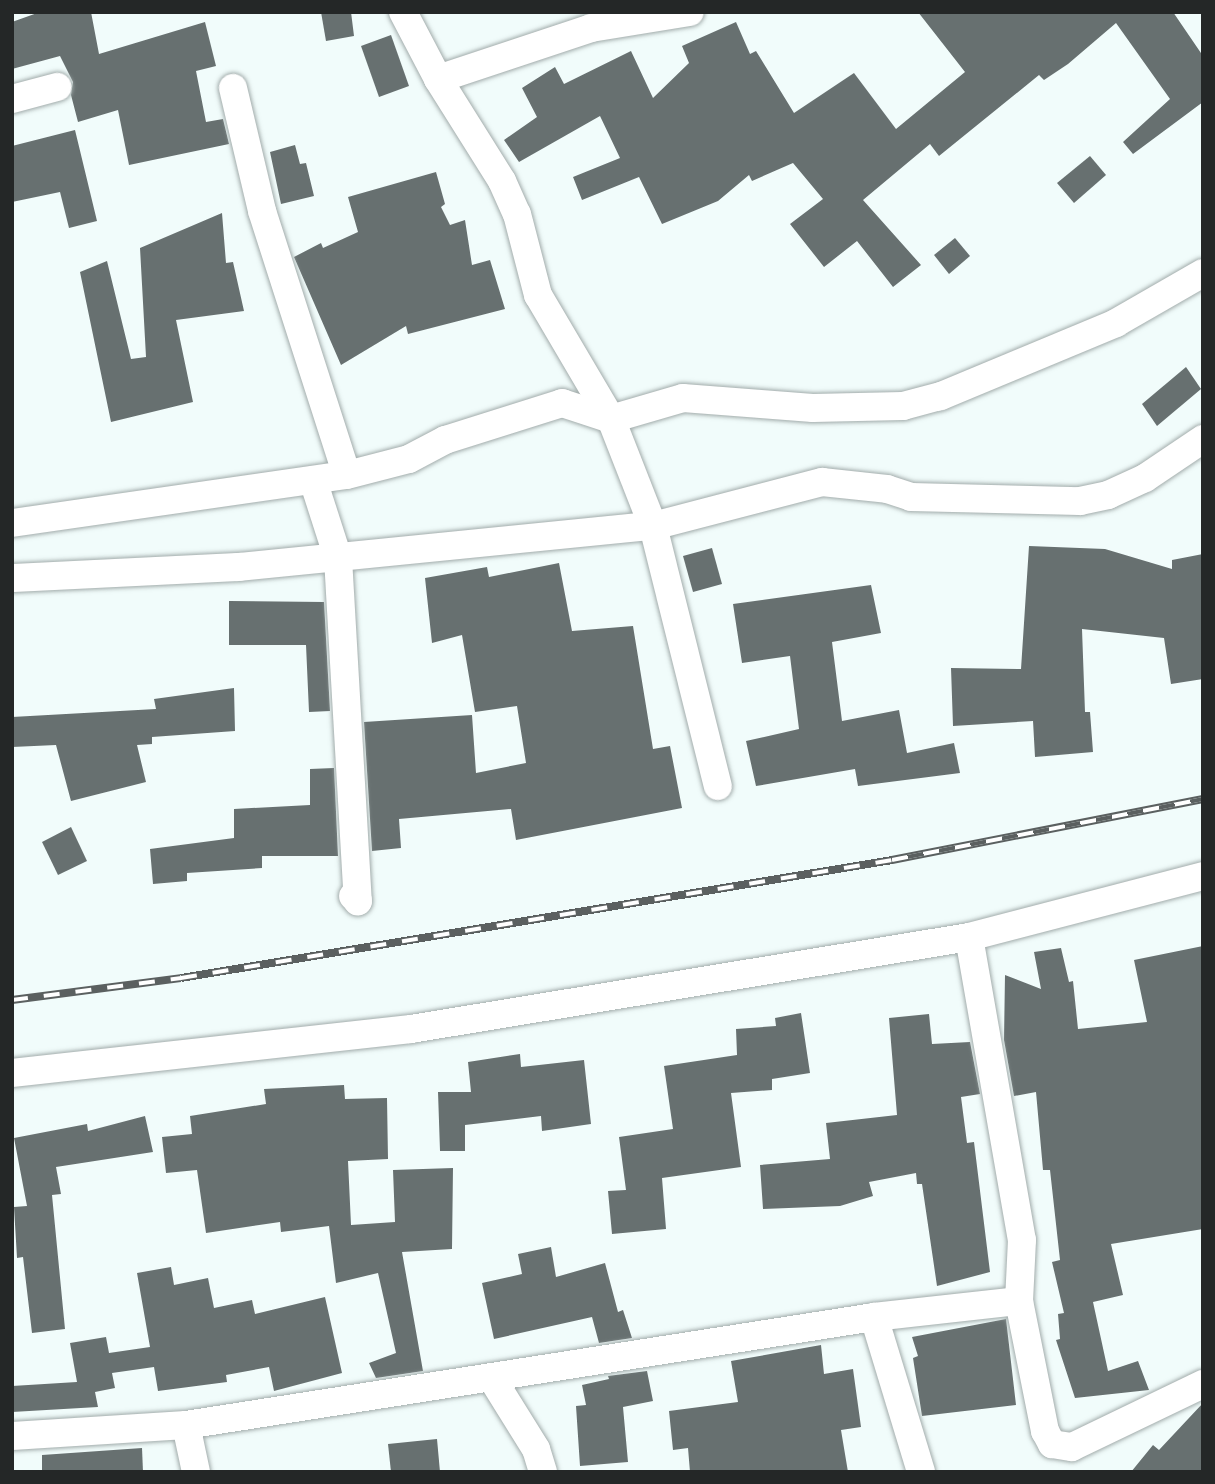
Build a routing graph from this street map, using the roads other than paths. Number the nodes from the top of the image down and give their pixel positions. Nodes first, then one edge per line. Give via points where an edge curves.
1 (403, 12) edge
2 (690, 12) edge
3 (438, 79) junction
4 (57, 87) dead end
5 (233, 88) dead end
6 (12, 99) edge
7 (1203, 272) edge
8 (562, 335) junction
9 (562, 403) junction
10 (611, 419) junction
11 (1203, 439) edge
12 (347, 475) junction
13 (313, 480) junction
14 (12, 523) edge
15 (653, 526) junction
16 (338, 558) junction
17 (12, 578) edge
18 (718, 786) dead end
19 (1203, 876) edge
20 (353, 896) dead end
21 (970, 937) junction
22 (12, 1073) edge
23 (1019, 1301) junction
24 (874, 1317) junction
25 (493, 1380) junction
26 (1203, 1384) edge
27 (186, 1425) junction
28 (12, 1436) edge
29 (196, 1472) edge
30 (544, 1472) edge
31 (920, 1472) edge

1 - 3 street
2 - 3 street via 591,28
3 - 8 street via 502,181 517,214 538,295
4 - 6 street
5 - 12 street via 262,211
7 - 10 street via 1116,323 942,396 904,406 813,408 683,398
8 - 9 street
8 - 10 street
9 - 10 street
9 - 12 street via 446,440 409,459
10 - 15 street
11 - 15 street via 1145,478 1080,501 911,496 822,482
12 - 13 street
13 - 14 street
13 - 16 street
15 - 16 street
15 - 18 street
16 - 17 street via 239,568
16 - 20 street via 358,901
19 - 21 street
21 - 22 street via 411,1029
21 - 23 street via 1023,1240
23 - 24 street
23 - 26 street via 1045,1431 1052,1444 1072,1447
24 - 25 street
24 - 31 street
25 - 27 street
25 - 30 street via 537,1449
27 - 28 street
27 - 29 street

